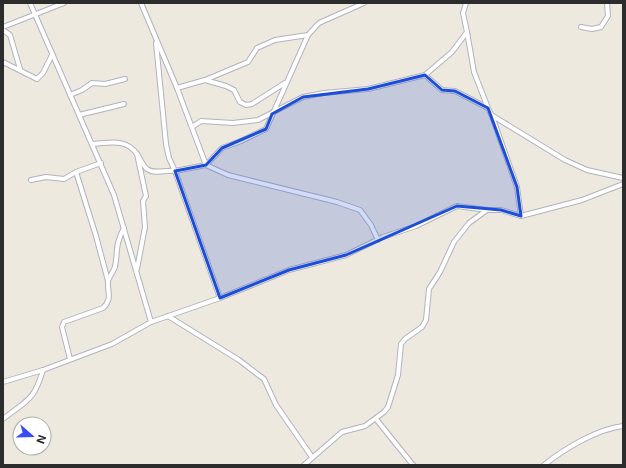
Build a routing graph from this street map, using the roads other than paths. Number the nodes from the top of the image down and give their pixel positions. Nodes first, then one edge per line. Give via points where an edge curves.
1 (30, 3) edge
2 (64, 3) edge
3 (141, 3) edge
4 (364, 3) edge
5 (466, 3) edge
6 (607, 3) edge
7 (35, 14) junction
8 (3, 26) edge
9 (581, 27) dead end
10 (3, 30) edge
11 (467, 32) junction
12 (308, 35) junction
13 (156, 39) junction
14 (52, 55) junction
15 (3, 62) edge
16 (20, 69) junction
17 (425, 76) junction
18 (125, 79) dead end
19 (205, 80) junction
20 (286, 83) junction
21 (177, 88) junction
22 (70, 95) junction
23 (124, 104) dead end
24 (488, 108) junction
25 (272, 114) junction
26 (79, 115) junction
27 (492, 116) junction
28 (192, 127) junction
29 (92, 144) junction
30 (137, 154) junction
31 (101, 163) junction
32 (206, 165) junction
33 (175, 171) junction
34 (76, 172) junction
35 (623, 178) edge
36 (31, 180) dead end
37 (623, 184) edge
38 (487, 210) junction
39 (521, 216) junction
40 (124, 227) junction
41 (378, 240) junction
42 (136, 272) junction
43 (108, 281) junction
44 (220, 298) junction
45 (168, 316) junction
46 (151, 322) junction
47 (70, 359) junction
48 (43, 370) junction
49 (3, 382) edge
50 (3, 419) edge
51 (376, 419) junction
52 (623, 426) edge
53 (312, 457) junction
54 (304, 465) edge
55 (413, 465) edge
56 (544, 465) edge

1 - 7 street
2 - 7 street
3 - 13 street
4 - 12 street via 319,23
5 - 11 street via 463,13
6 - 9 street via 608,16 601,27
7 - 8 street
7 - 14 street
10 - 16 street via 10,35
11 - 17 street via 452,52
11 - 24 street via 474,72
12 - 19 street via 275,40 257,48 248,62
12 - 20 street
13 - 21 street
13 - 33 street via 166,144
14 - 16 street via 37,79
14 - 22 street
15 - 16 street
17 - 24 street via 442,90 455,91
17 - 25 street via 368,89 303,96
18 - 22 street via 105,84 92,83
19 - 20 street via 234,90 240,102 246,105 252,104
19 - 21 street
20 - 25 street
21 - 28 street
22 - 26 street
23 - 26 street
24 - 27 street
25 - 28 street via 258,120 233,123 201,121
25 - 32 street via 266,129 222,148
26 - 29 street
27 - 35 street via 586,170
27 - 39 street via 517,187
28 - 32 street
29 - 30 street via 120,142 130,145
29 - 31 street
30 - 33 street via 148,169 155,172
30 - 42 street via 146,196 143,201 145,227
31 - 34 street
31 - 40 street
32 - 33 street
32 - 41 street via 228,175 360,210
33 - 44 street
34 - 36 street via 64,179 46,177
34 - 43 street
37 - 39 street via 582,200
38 - 39 street via 501,210
38 - 41 street via 457,206 416,226
38 - 51 street via 469,223 454,242 429,289 426,320 422,327 401,344 397,380 388,407
40 - 42 street
40 - 43 street via 117,240 114,268
41 - 44 street via 346,255 289,270
42 - 46 street
43 - 47 street via 110,292 107,304 103,308 64,322 62,327
44 - 45 street
45 - 46 street
45 - 53 street via 239,360 264,379 276,405
46 - 47 street via 124,338
47 - 48 street
48 - 49 street
48 - 50 street via 27,402
51 - 53 street via 365,426 342,432
51 - 55 street
52 - 56 street via 592,436 557,454
53 - 54 street

